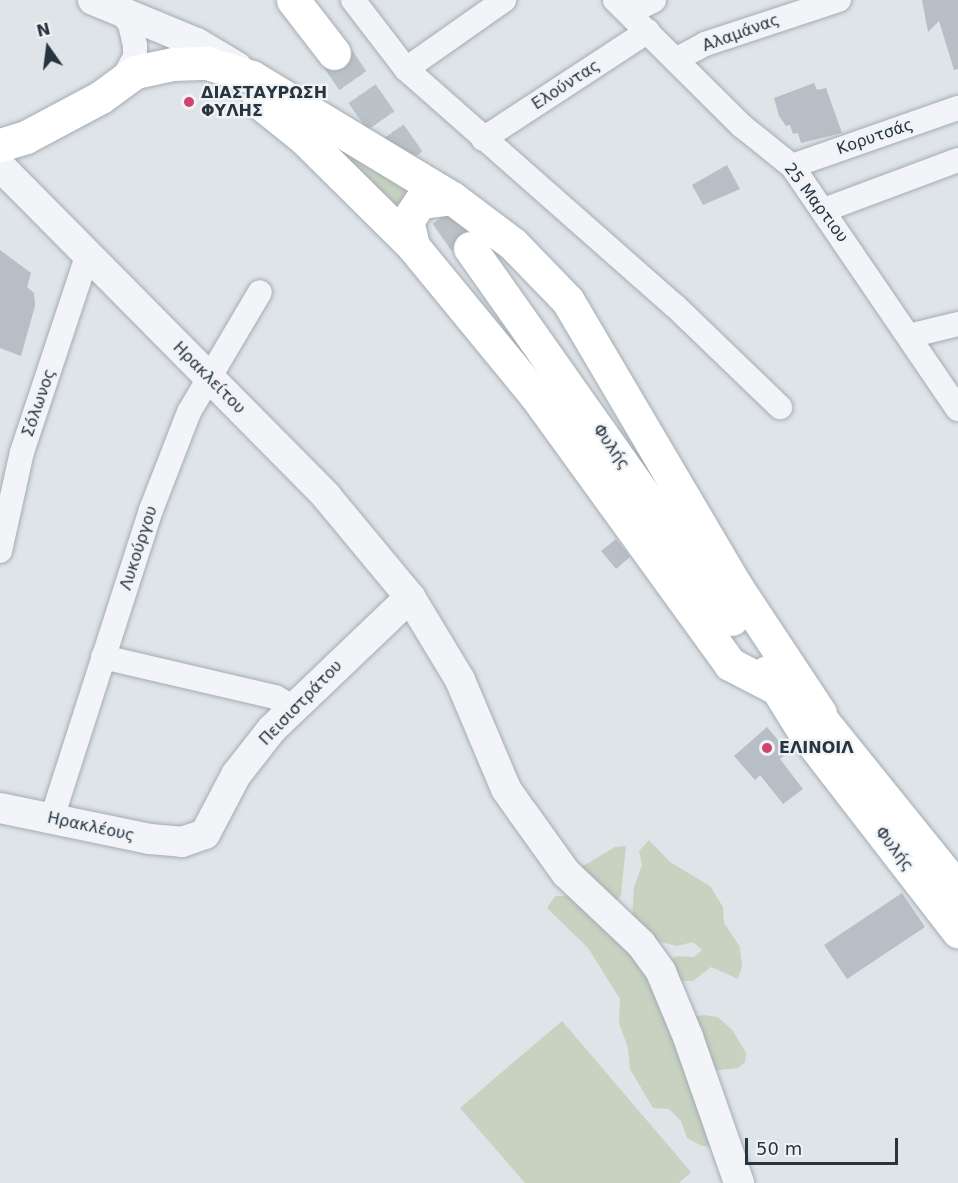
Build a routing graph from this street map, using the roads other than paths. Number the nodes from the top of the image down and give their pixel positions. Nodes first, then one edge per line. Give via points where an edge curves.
1 (293, 0) edge
2 (353, 0) edge
3 (504, 0) edge
4 (654, 0) edge
5 (839, 0) edge
6 (107, 6) edge
7 (622, 7) edge
8 (648, 31) junction
9 (334, 53) tunnel mouth
10 (677, 59) junction
11 (406, 69) junction
12 (252, 77) junction
13 (112, 87) junction
14 (958, 108) edge
15 (483, 139) junction
16 (0, 145) edge
17 (958, 160) edge
18 (0, 166) edge
19 (792, 166) junction
20 (452, 198) junction
21 (824, 210) junction
22 (413, 246) junction
23 (470, 248) tunnel mouth
24 (87, 257) junction
25 (260, 292) dead end
26 (958, 324) edge
27 (909, 336) junction
28 (210, 380) junction
29 (780, 407) dead end
30 (958, 409) edge
31 (0, 551) edge
32 (410, 597) junction
33 (751, 646) junction
34 (103, 657) junction
35 (776, 688) junction
36 (292, 707) junction
37 (820, 713) junction
38 (0, 808) edge
39 (52, 818) junction
40 (182, 842) joint
41 (958, 889) edge
42 (958, 931) edge
43 (739, 1183) edge

1 - 9 main road
2 - 11 street
3 - 11 street
4 - 7 street
5 - 10 street, Αλαμάνας via 705,45
6 - 12 street via 197,43
6 - 13 street via 130,24 135,45 135,57
7 - 8 street, 25 Μαρτιου
8 - 10 street, 25 Μαρτιου
8 - 15 street, Ελούντας
10 - 19 street, 25 Μαρτιου via 742,126
11 - 15 street
12 - 13 main road via 220,65 190,63 161,66
12 - 20 main road
13 - 16 main road via 26,137
13 - 22 main road via 206,78 235,88 265,106 305,139
14 - 19 street, Κορυτσάς
15 - 29 street via 675,306
17 - 21 street
18 - 24 street, Ηρακλείτου
19 - 21 street, 25 Μαρτιου
20 - 22 main road via 431,198 412,208 406,225
20 - 37 main road via 513,244 568,301 724,567
21 - 27 street, 25 Μαρτιου
22 - 35 main road via 536,396 730,664
23 - 33 main road, Φυλής
24 - 28 street, Ηρακλείτου
24 - 31 street, Σόλωνος via 22,452
25 - 28 street, Λυκούργου
26 - 27 street
27 - 30 street, 25 Μαρτιου
28 - 32 street, Ηρακλείτου via 327,497
28 - 34 street, Λυκούργου via 189,412
32 - 36 street, Πεισιστράτου
32 - 43 street, Ηρακλείτου via 460,680 517,805 566,873 641,944 661,972
33 - 35 main road, Φυλής
33 - 37 main road, Φυλής
34 - 36 street via 275,697
34 - 39 street, Λυκούργου
35 - 42 main road, Φυλής via 804,732
36 - 40 street, Πεισιστράτου via 236,775 205,834
37 - 41 main road, Φυλής
38 - 39 street, Ηρακλέους
39 - 40 street, Ηρακλέους

